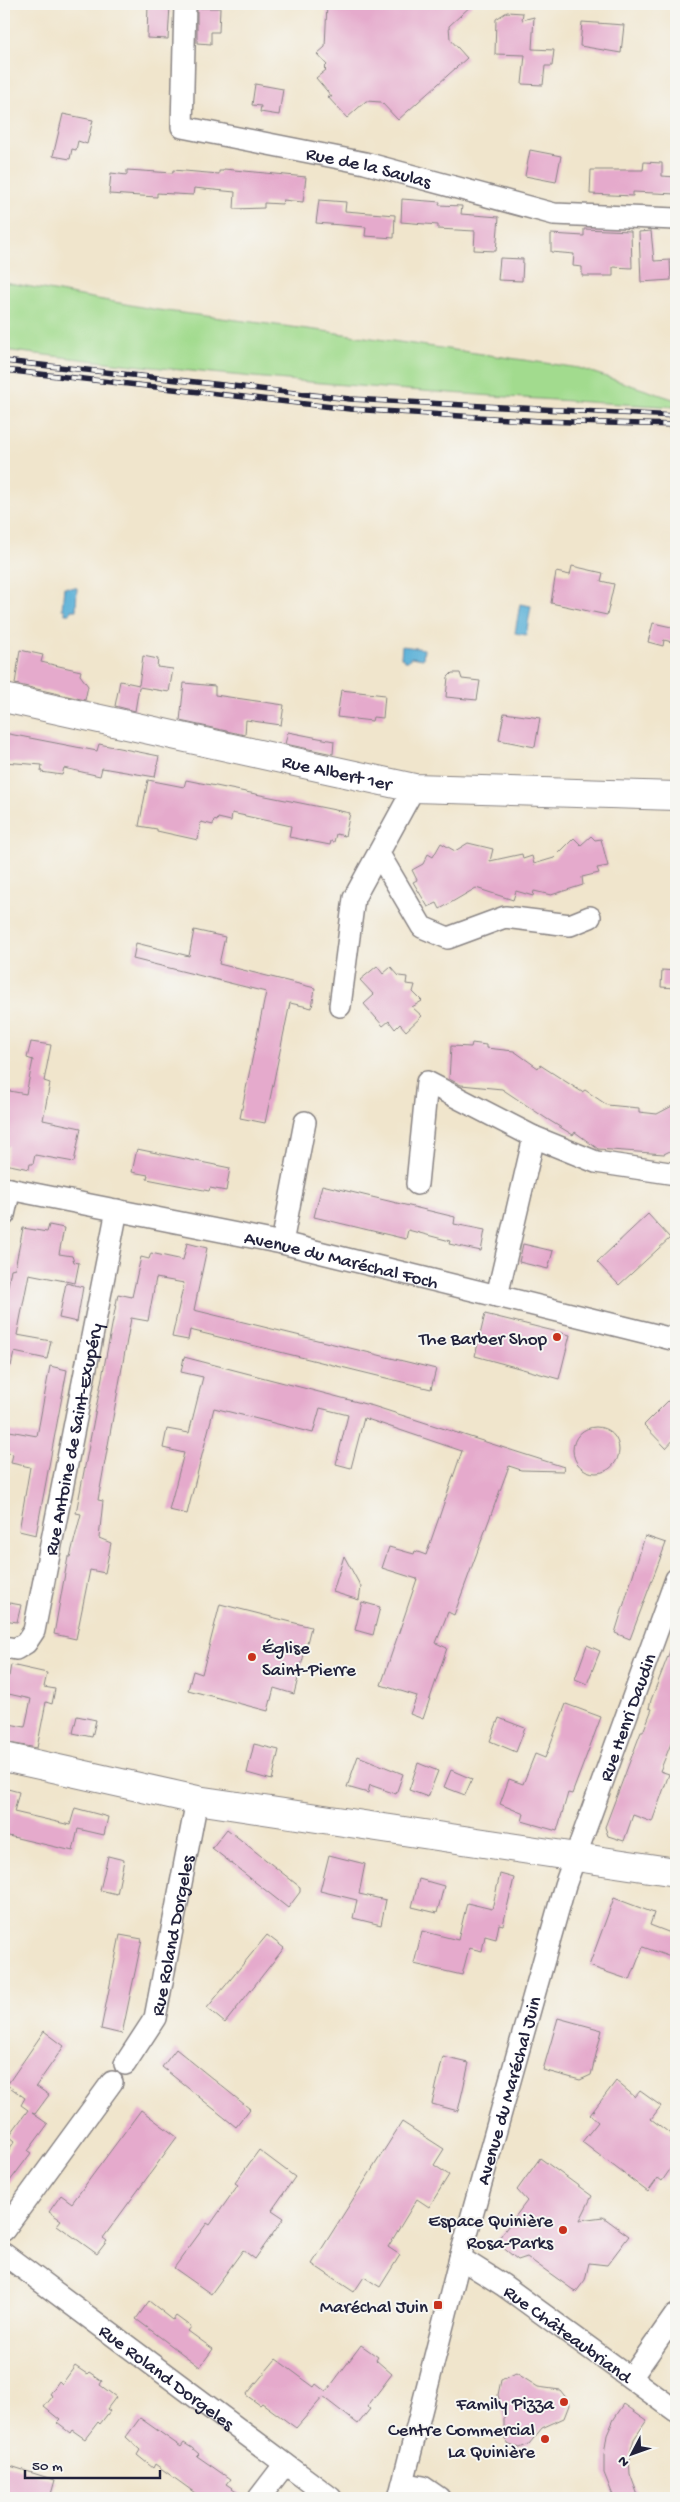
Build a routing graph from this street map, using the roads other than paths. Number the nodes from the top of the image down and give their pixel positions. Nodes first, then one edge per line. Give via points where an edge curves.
1 (185, 4) edge
2 (676, 219) edge
3 (4, 698) edge
4 (414, 788) junction
5 (676, 796) edge
6 (379, 854) junction
7 (590, 918) dead end
8 (340, 1006) dead end
9 (305, 1122) dead end
10 (534, 1137) junction
11 (676, 1174) edge
12 (416, 1184) dead end
13 (7, 1189) edge
14 (116, 1210) junction
15 (4, 1215) edge
16 (282, 1243) junction
17 (497, 1296) junction
18 (676, 1340) edge
19 (676, 1579) edge
20 (4, 1646) edge
21 (4, 1757) edge
22 (197, 1800) junction
23 (574, 1856) junction
24 (676, 1872) edge
25 (125, 2064) dead end
26 (112, 2082) dead end
27 (4, 2230) edge
28 (4, 2254) edge
29 (460, 2258) junction
30 (676, 2314) edge
31 (631, 2378) junction
32 (676, 2411) edge
33 (285, 2464) junction
34 (401, 2491) edge
35 (259, 2498) edge
36 (332, 2498) edge
37 (439, 2498) edge

1 - 2 street, Rue de la Saulas via 182,127 365,163 554,214
3 - 4 street, Rue Albert 1er
4 - 5 street, Rue Albert 1er
4 - 6 street
6 - 7 street via 422,927 448,938 505,917 570,925
6 - 8 street via 354,898
9 - 16 street
10 - 11 street via 596,1162
10 - 12 street via 427,1082
10 - 17 street
13 - 14 street, Avenue du Maréchal Foch
13 - 15 street
14 - 16 street, Avenue du Maréchal Foch
14 - 20 street, Rue Antoine de Saint-Exupéry via 34,1631 26,1643 16,1649
16 - 17 street, Avenue du Maréchal Foch
17 - 18 street, Avenue du Maréchal Foch
19 - 23 street, Rue Henri Daudin
21 - 22 street
22 - 23 street
22 - 25 street, Rue Roland Dorgeles via 155,2018
23 - 24 street
23 - 29 street, Avenue du Maréchal Juin
26 - 27 street
28 - 33 street, Rue Roland Dorgeles
29 - 31 street, Rue Châteaubriand via 503,2285
29 - 34 street, Avenue du Maréchal Juin
30 - 31 street
31 - 32 street, Rue Châteaubriand
33 - 35 street
33 - 36 street, Rue Roland Dorgeles
34 - 37 street via 423,2487

